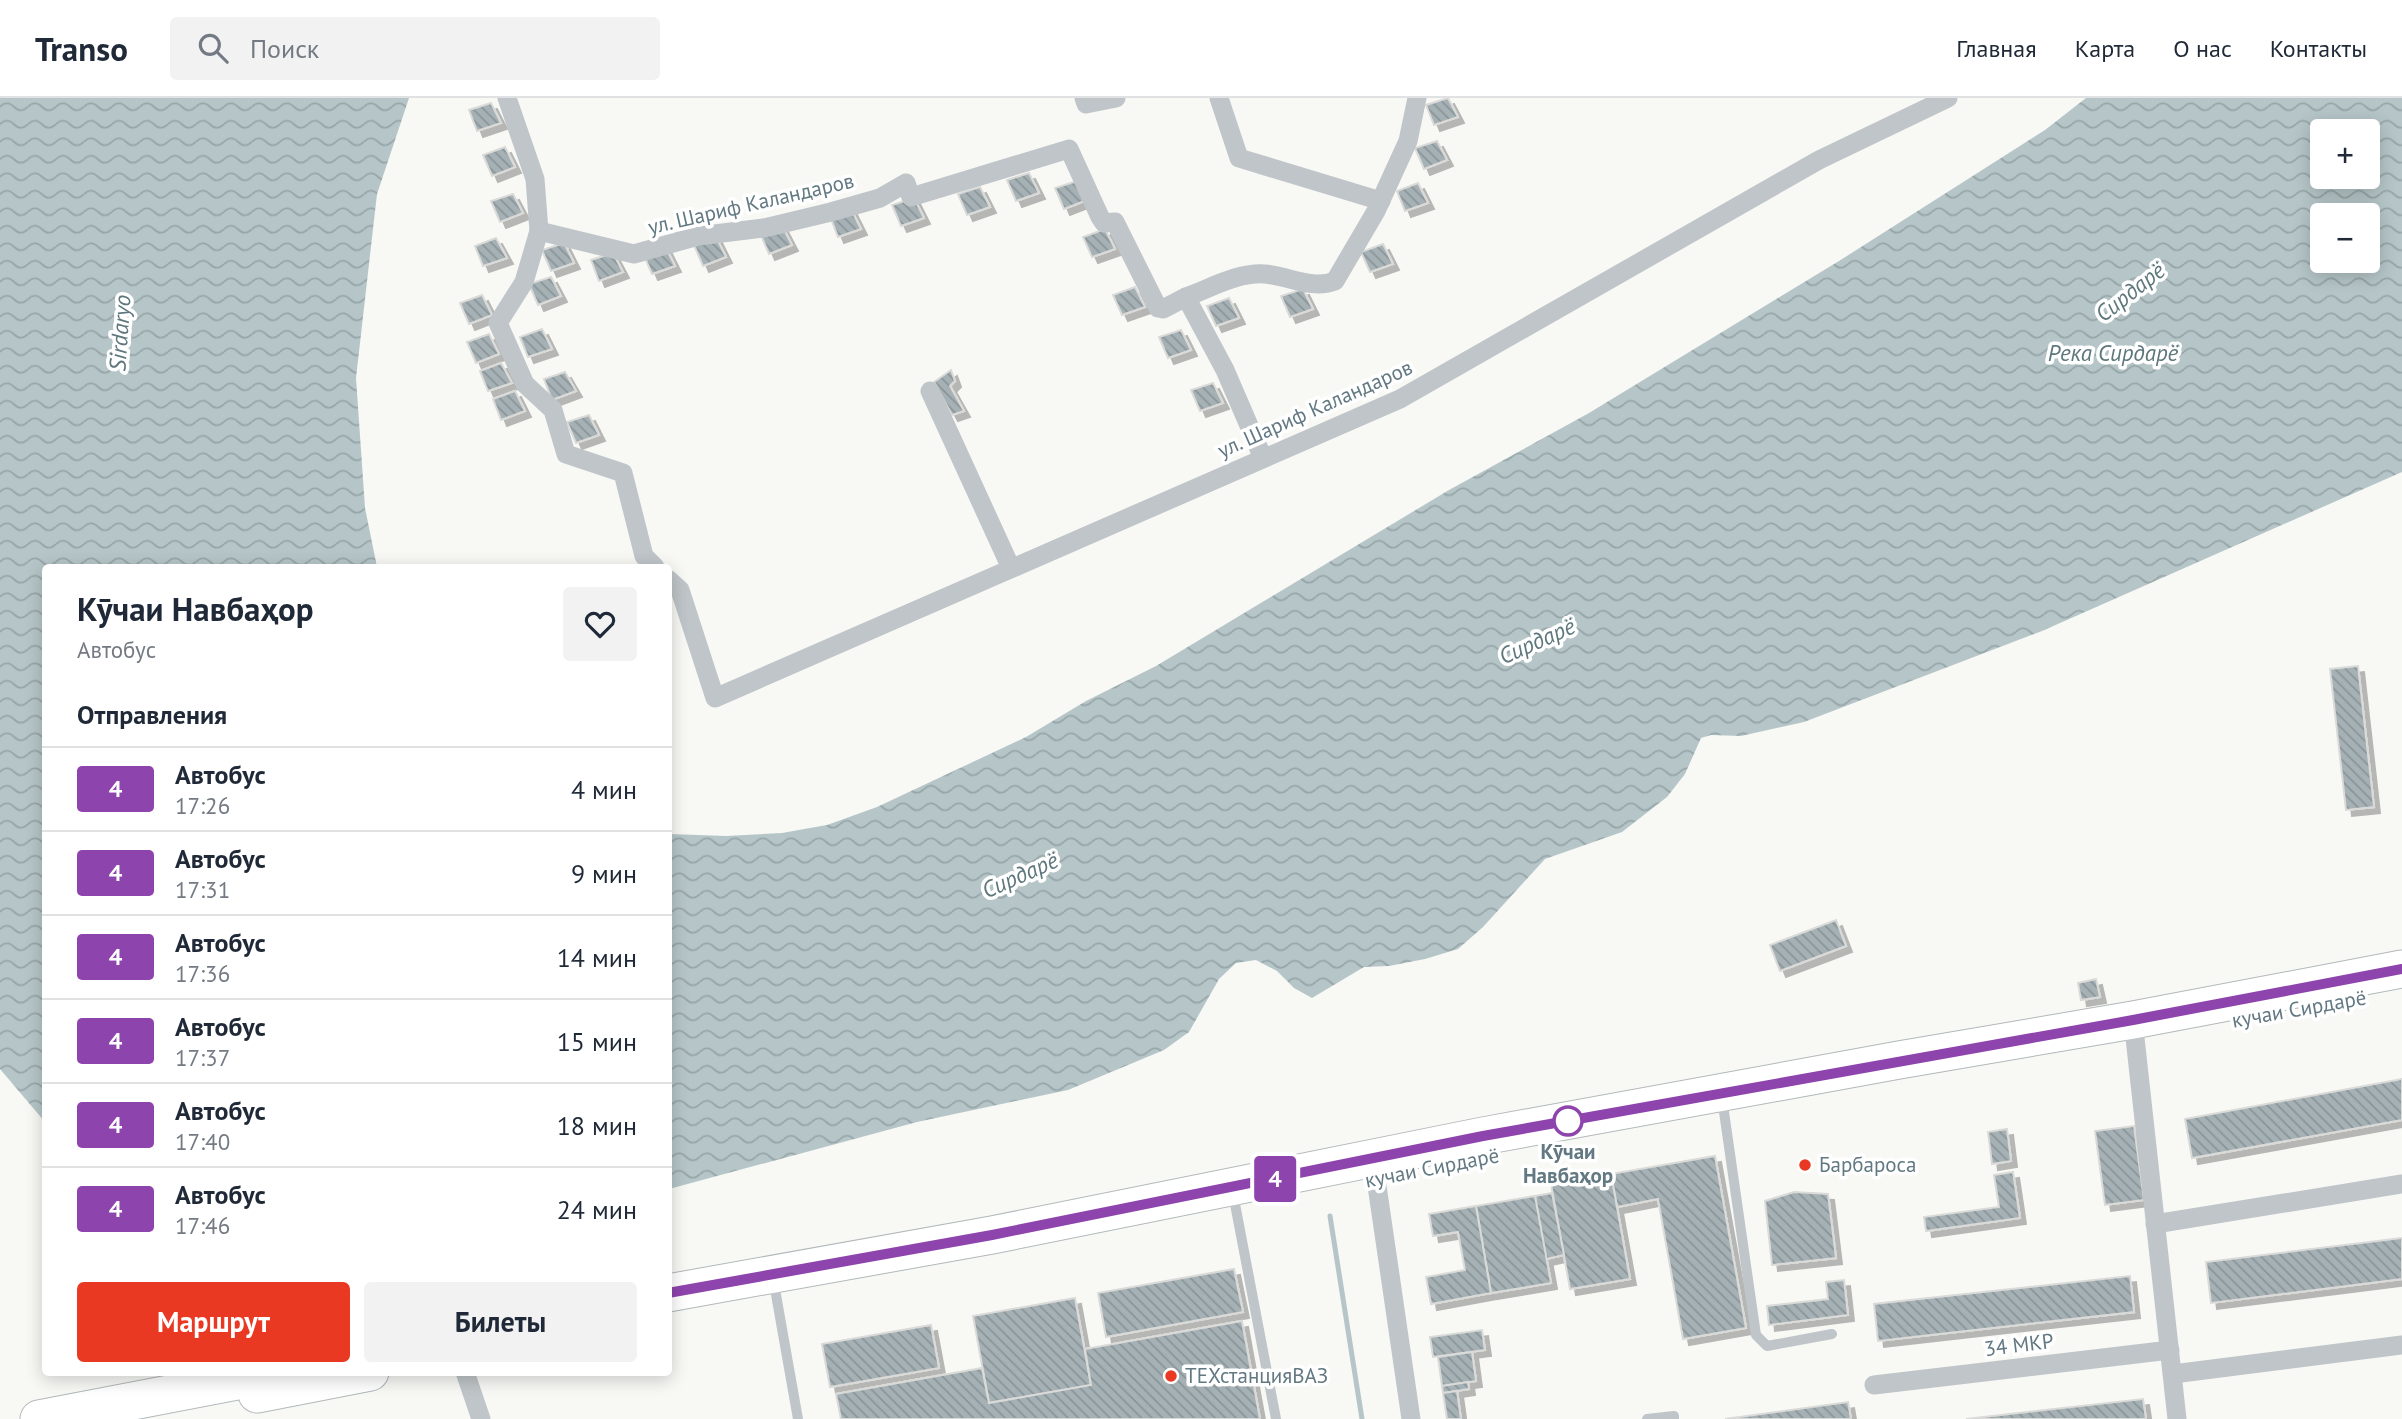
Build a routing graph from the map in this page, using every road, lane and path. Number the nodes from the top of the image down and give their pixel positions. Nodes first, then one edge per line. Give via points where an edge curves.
1 (508, 98) edge
2 (1084, 98) edge
3 (1116, 98) edge
4 (1219, 98) edge
5 (1417, 98) edge
6 (1948, 98) edge
7 (1381, 201) junction
8 (539, 231) junction
9 (1186, 297) junction
10 (930, 391) dead end
11 (1263, 458) junction
12 (652, 564) edge
13 (1011, 568) junction
14 (672, 583) edge
15 (2402, 969) edge
16 (2402, 990) edge
17 (2136, 1038) junction
18 (1724, 1112) junction
19 (1373, 1169) junction
20 (2402, 1184) edge
21 (1236, 1204) junction
22 (2155, 1224) junction
23 (773, 1281) junction
24 (672, 1293) edge
25 (672, 1310) edge
26 (1832, 1334) dead end
27 (2402, 1345) edge
28 (2170, 1350) junction
29 (2173, 1374) junction
30 (263, 1376) edge
31 (349, 1376) edge
32 (466, 1376) edge
33 (1874, 1385) dead end
34 (39, 1419) edge
35 (128, 1419) edge
36 (481, 1419) edge
37 (798, 1419) edge
38 (1276, 1419) edge
39 (1411, 1419) edge
40 (1647, 1419) edge
41 (1674, 1419) edge
42 (2177, 1419) edge

1 - 8 street via 535,179
2 - 3 street via 1086,104
4 - 7 street via 1239,158
5 - 7 street via 1408,141
6 - 11 street, ул. Шариф Каландаров via 1819,160 1400,399
7 - 9 street via 1335,281 1324,286 1265,274 1244,275
8 - 9 street, ул. Шариф Каландаров via 634,254 698,236 764,228 831,212 880,198 906,183 911,197 1069,149 1100,217 1104,223 1115,222 1158,308
8 - 12 street via 524,282 498,323 525,384 553,410 566,454 623,472 644,556
9 - 11 street via 1225,370
10 - 13 street
11 - 13 street, ул. Шариф Каландаров
13 - 14 street, ул. Шариф Каландаров via 715,698 680,590
15 - 19 highway via 1899,1060
16 - 17 highway, кучаи Сирдарё
17 - 18 highway, кучаи Сирдарё
17 - 22 street
18 - 19 highway, кучаи Сирдарё
18 - 26 lane via 1756,1335 1767,1346
19 - 21 highway, кучаи Сирдарё
19 - 23 highway via 992,1235
19 - 39 street
20 - 22 street
21 - 23 highway, кучаи Сирдарё via 981,1254
21 - 38 lane
22 - 28 street
23 - 24 highway
23 - 25 highway, кучаи Сирдарё
23 - 37 lane
27 - 29 street
28 - 29 street
28 - 33 street, 34 МКР
29 - 42 street
30 - 34 highway
31 - 35 highway
32 - 36 street
40 - 41 lane

